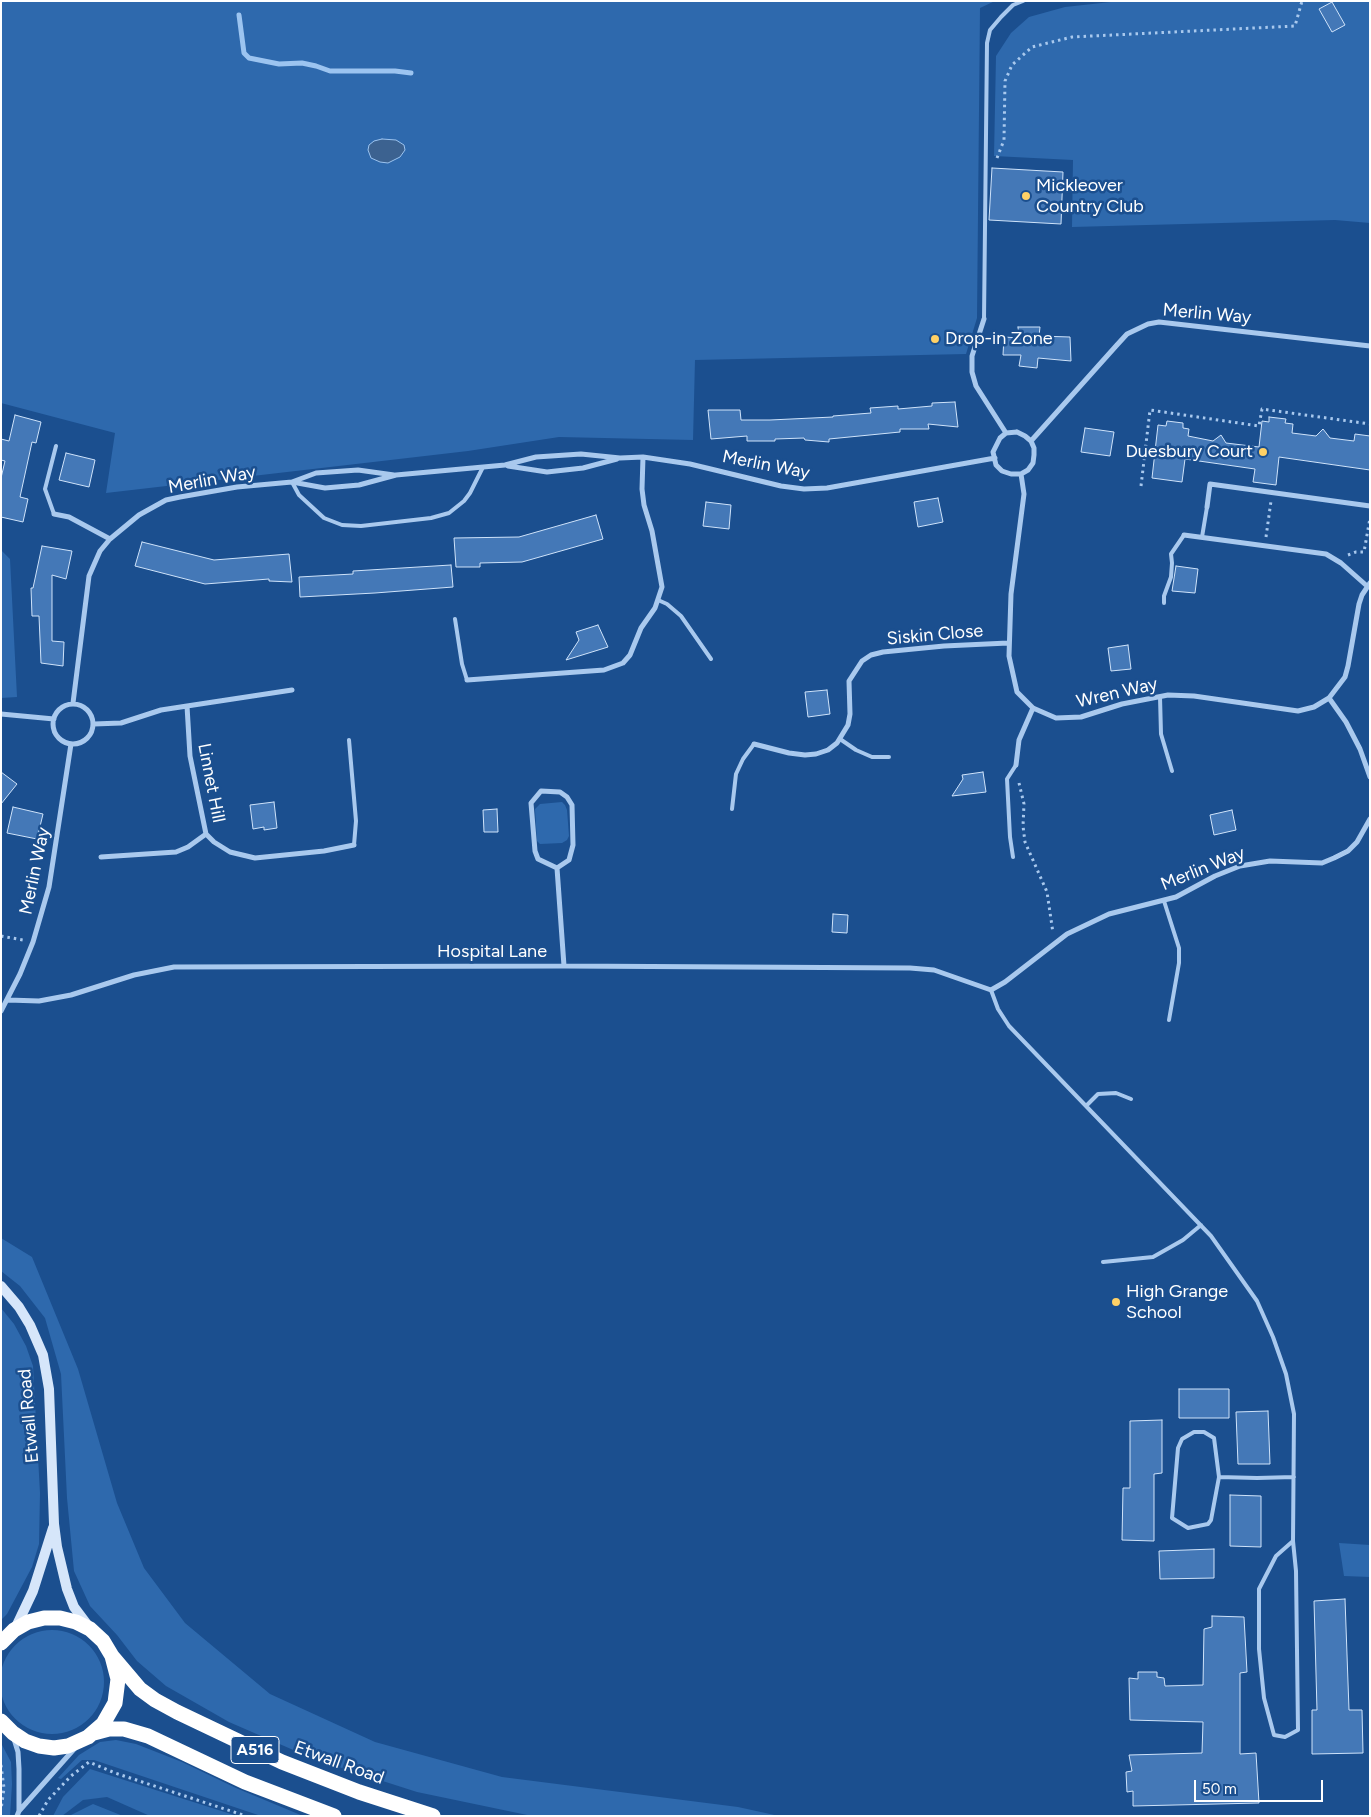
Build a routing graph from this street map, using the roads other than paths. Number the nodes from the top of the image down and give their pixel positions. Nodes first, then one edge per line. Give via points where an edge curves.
1 (1023, 1) edge
2 (984, 319) joint
3 (1370, 346) edge
4 (1006, 433) junction
5 (1031, 441) junction
6 (56, 446) dead end
7 (643, 457) junction
8 (620, 458) junction
9 (994, 458) junction
10 (505, 465) junction
11 (483, 467) junction
12 (1020, 474) junction
13 (396, 475) junction
14 (292, 482) junction
15 (1370, 506) edge
16 (1207, 507) joint
17 (54, 514) joint
18 (1184, 534) joint
19 (1202, 536) junction
20 (110, 539) junction
21 (1368, 584) edge
22 (658, 600) junction
23 (1164, 603) dead end
24 (455, 619) dead end
25 (1008, 643) junction
26 (711, 659) dead end
27 (467, 680) joint
28 (292, 690) dead end
29 (1160, 697) junction
30 (1328, 698) junction
31 (73, 704) junction
32 (187, 706) junction
33 (1033, 708) junction
34 (1, 714) edge
35 (54, 719) junction
36 (94, 724) junction
37 (840, 739) junction
38 (349, 740) dead end
39 (71, 744) junction
40 (754, 744) joint
41 (889, 757) dead end
42 (1016, 765) joint
43 (1172, 771) dead end
44 (1370, 777) edge
45 (732, 809) dead end
46 (1370, 819) edge
47 (1367, 832) edge
48 (206, 834) junction
49 (354, 845) joint
50 (101, 857) dead end
51 (1013, 857) dead end
52 (556, 868) junction
53 (1164, 901) junction
54 (564, 966) junction
55 (991, 990) junction
56 (8, 1000) junction
57 (1, 1011) edge
58 (1169, 1020) dead end
59 (1130, 1100) dead end
60 (1086, 1106) junction
61 (1201, 1225) junction
62 (1103, 1262) dead end
63 (1, 1286) edge
64 (1219, 1477) junction
65 (1294, 1477) junction
66 (54, 1524) junction
67 (1293, 1541) junction
68 (90, 1629) junction
69 (14, 1630) junction
70 (1, 1643) edge
71 (112, 1656) junction
72 (5, 1726) edge
73 (88, 1737) junction
74 (18, 1814) edge
75 (334, 1816) edge
76 (433, 1816) edge

1 - 2 lane via 1013,5 1001,17 990,30 987,43
2 - 4 street via 972,356 972,372 976,386
3 - 5 street, Merlin Way via 1159,322 1148,324 1127,334
4 - 5 street via 1017,432
4 - 9 street via 996,444
5 - 12 street via 1033,463
6 - 17 lane via 45,489
7 - 8 street, Merlin Way
7 - 9 street, Merlin Way via 804,489 827,488
7 - 22 street via 644,505 662,587
8 - 10 street, Merlin Way via 581,454 536,457
8 - 10 street, Merlin Way via 583,468 546,472
9 - 12 street via 1002,471
10 - 11 street, Merlin Way
11 - 13 street, Merlin Way
11 - 14 lane via 464,502 449,513 361,526 324,518 299,496
12 - 25 street, Wren Way via 1024,494
13 - 14 street, Merlin Way via 359,485 325,488
13 - 14 street, Merlin Way via 358,470 316,473
14 - 20 street, Merlin Way via 237,487 166,500 138,514
15 - 16 street via 1210,484
16 - 19 lane
17 - 20 street via 69,517
18 - 19 street
18 - 23 lane via 1170,554 1171,577
19 - 21 street via 1326,554
20 - 31 street, Merlin Way via 100,551 89,576
21 - 30 street via 1359,604 1346,671
22 - 26 lane via 681,616
22 - 27 street via 630,655 615,668
24 - 27 lane
25 - 33 street, Wren Way via 1017,692
25 - 37 street, Siskin Close via 944,646 872,655 862,661 849,680 850,714
28 - 32 street
29 - 30 street, Wren Way via 1194,696 1298,711 1314,707
29 - 33 street, Wren Way via 1122,704 1081,717 1056,718
29 - 43 lane via 1161,734
30 - 44 street via 1346,722
31 - 35 street via 61,708
31 - 36 street via 86,707
32 - 36 street via 161,710 121,723
32 - 48 street, Linnet Hill via 190,756
33 - 42 street via 1019,740
34 - 35 street
35 - 39 street via 53,726 59,738
36 - 39 street via 84,741
37 - 40 street via 828,750 816,754 790,753
37 - 41 lane via 872,757
38 - 49 lane via 356,821
39 - 56 street, Merlin Way via 49,887 33,942
40 - 45 lane via 736,774
42 - 51 lane via 1007,779
46 - 47 street, Merlin Way
47 - 53 street, Merlin Way via 1348,852 1328,860 1310,863 1270,861 1240,866
48 - 49 street, Linnet Hill via 230,852 255,858
48 - 50 street via 176,852
52 - 52 street via 538,859 535,850 531,803 541,791 560,792 572,805 573,845 569,860
52 - 54 street
53 - 55 street, Merlin Way via 1109,914 1067,934
53 - 58 lane via 1179,948
54 - 55 street, Hospital Lane via 910,968 940,972
54 - 56 street, Hospital Lane via 174,966 70,995 39,1001
55 - 60 lane via 1009,1026
56 - 57 street
59 - 60 lane via 1116,1093 1098,1094
60 - 61 lane
61 - 62 lane via 1153,1258
61 - 65 lane via 1257,1301 1273,1336 1286,1374 1294,1414
63 - 66 street, Etwall Road via 30,1325 46,1369 50,1389
64 - 64 lane via 1212,1520 1208,1524 1188,1528 1172,1518 1178,1448 1182,1440 1194,1432 1204,1432 1214,1438
64 - 65 lane
65 - 67 lane
66 - 68 street, Etwall Road via 67,1590 74,1607
66 - 69 street, Etwall Road via 33,1591
67 - 67 lane via 1298,1730 1286,1737 1274,1735 1264,1698 1259,1649 1259,1589 1276,1556
68 - 69 highway via 60,1618 44,1618
68 - 71 highway, Etwall Road
69 - 70 highway
71 - 73 highway via 118,1679 116,1697 110,1714
71 - 76 highway, Etwall Road / A516 via 140,1689 201,1724 282,1762
72 - 73 highway via 25,1741 54,1748
72 - 74 street via 18,1752
73 - 74 street via 60,1764
73 - 75 highway, A516 via 109,1729 124,1729 148,1736 245,1782

